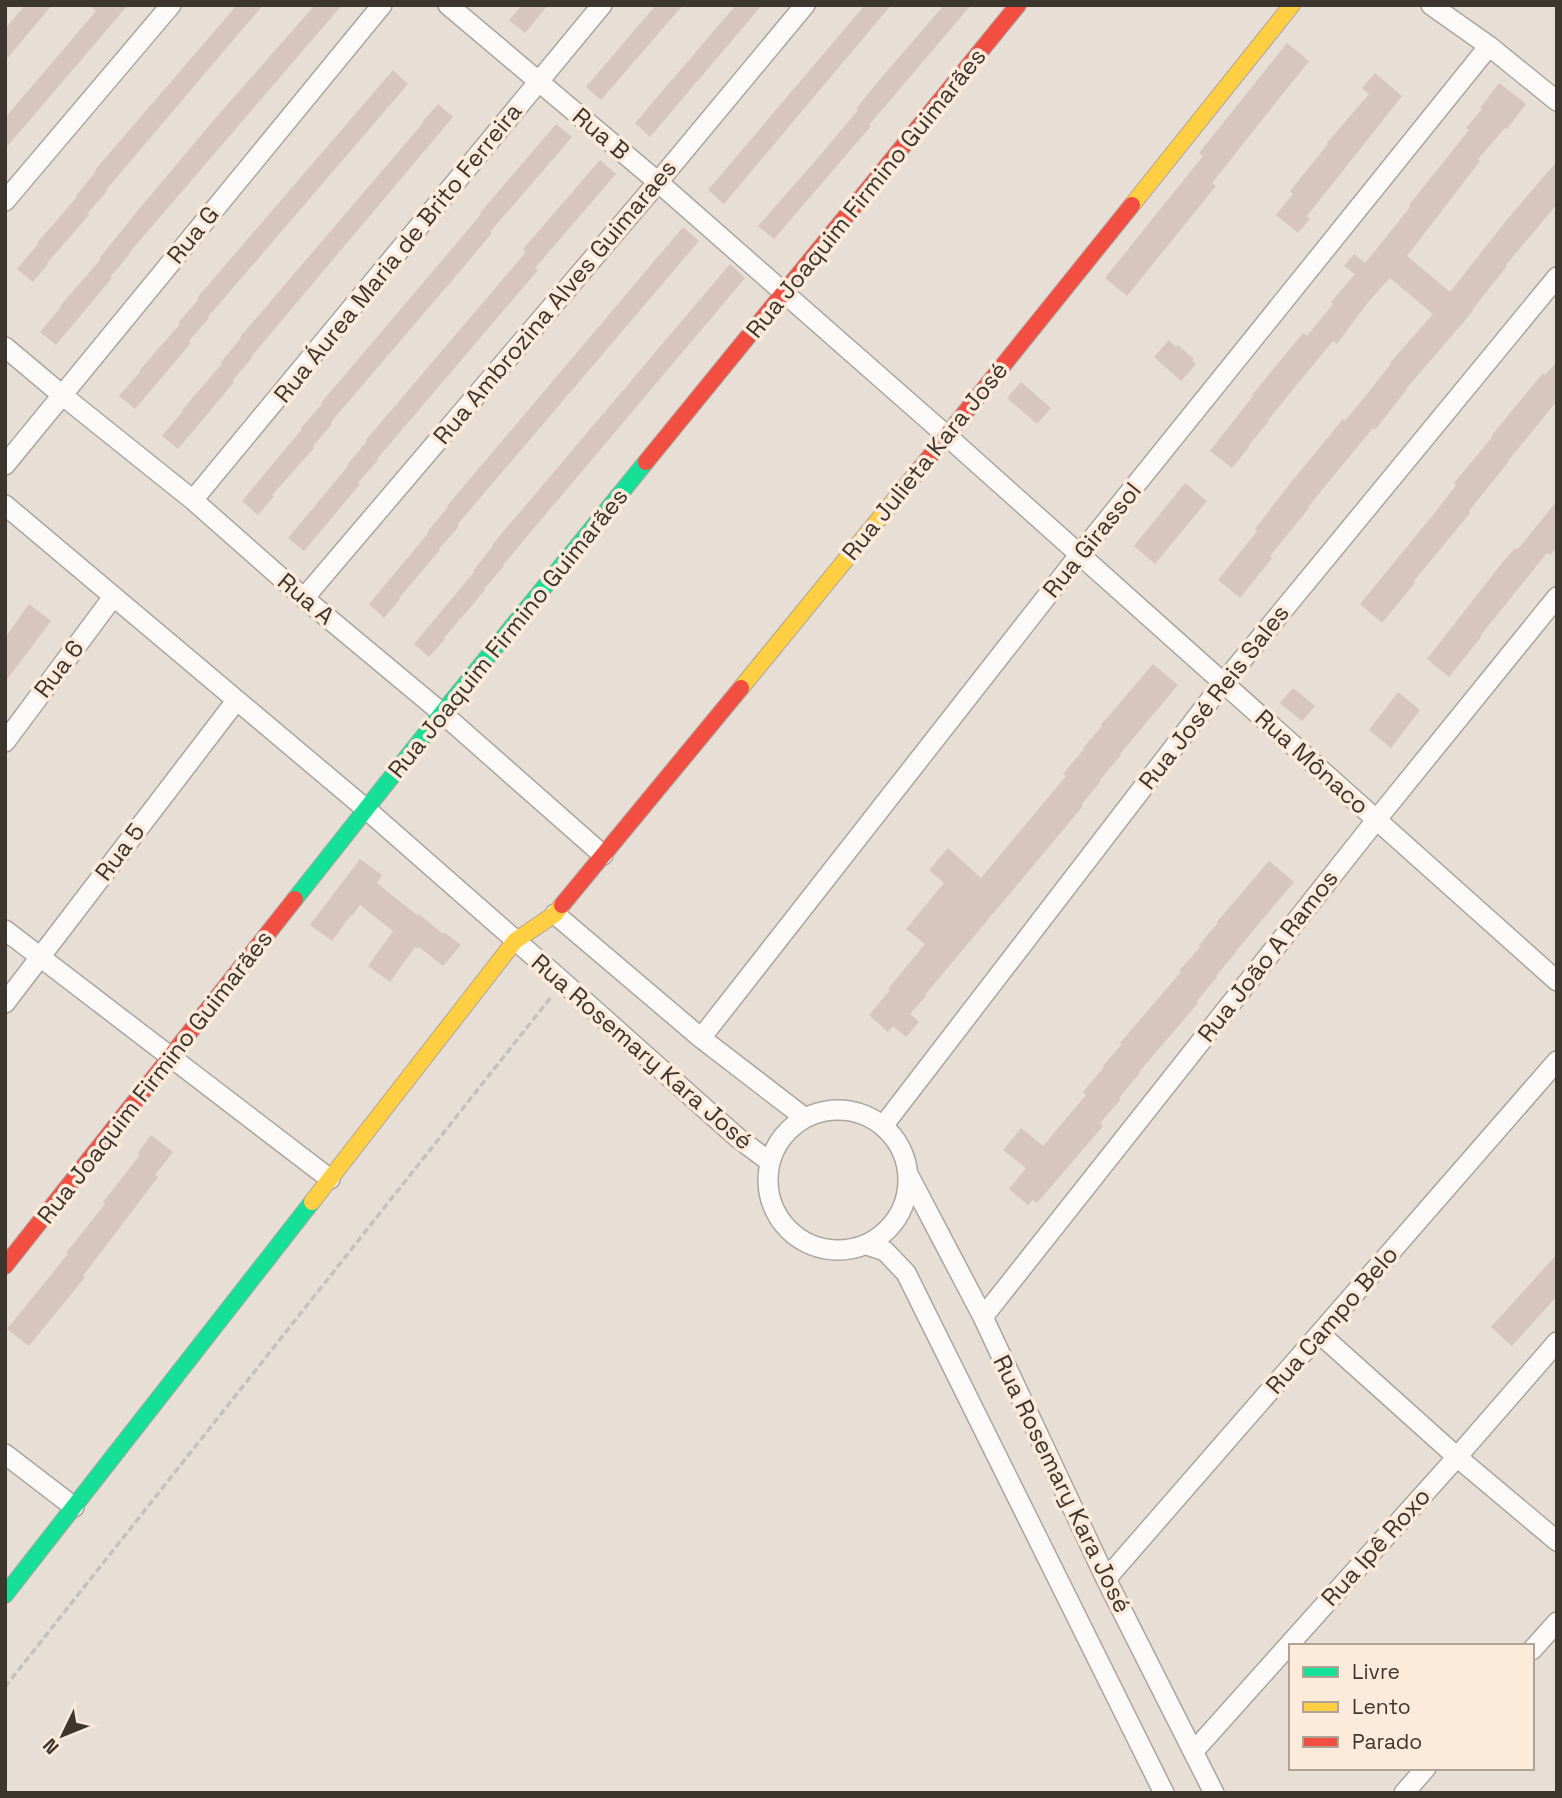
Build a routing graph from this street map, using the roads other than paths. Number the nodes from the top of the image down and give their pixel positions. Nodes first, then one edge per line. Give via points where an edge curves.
1 (171, 5) edge
2 (382, 5) edge
3 (448, 5) edge
4 (602, 5) edge
5 (804, 5) edge
6 (1018, 5) edge
7 (1292, 5) edge
8 (1431, 5) edge
9 (1489, 46) junction
10 (539, 82) junction
11 (1557, 102) edge
12 (658, 182) junction
13 (5, 201) edge
14 (1557, 277) edge
15 (784, 293) junction
16 (5, 347) edge
17 (62, 395) junction
18 (947, 436) junction
19 (5, 465) edge
20 (193, 500) junction
21 (5, 505) edge
22 (1080, 554) junction
23 (113, 597) junction
24 (1557, 597) edge
25 (304, 598) junction
26 (1224, 682) junction
27 (236, 701) junction
28 (442, 713) junction
29 (5, 742) edge
30 (366, 810) junction
31 (1377, 819) junction
32 (603, 855) junction
33 (555, 914) junction
34 (5, 930) edge
35 (515, 941) junction
36 (40, 957) junction
37 (1557, 981) edge
38 (5, 1003) edge
39 (701, 1038) junction
40 (171, 1057) junction
41 (1557, 1061) edge
42 (804, 1118) junction
43 (883, 1126) junction
44 (770, 1162) junction
45 (909, 1176) junction
46 (330, 1179) junction
47 (867, 1245) junction
48 (5, 1266) edge
49 (983, 1317) junction
50 (1320, 1334) junction
51 (1557, 1342) edge
52 (5, 1454) edge
53 (1457, 1457) junction
54 (74, 1507) junction
55 (1557, 1541) edge
56 (1106, 1579) junction
57 (5, 1595) edge
58 (1557, 1622) edge
59 (1290, 1644) edge
60 (1289, 1645) edge
61 (1534, 1648) edge
62 (1194, 1751) junction
63 (1424, 1770) edge
64 (1164, 1793) edge
65 (1214, 1793) edge
66 (1404, 1793) edge

1 - 13 street
2 - 17 street, Rua G
3 - 10 street, Rua B
4 - 10 street, Rua Áurea Maria de Brito Ferreira
5 - 12 street, Rua Ambrozina Alves Guimaraes
6 - 15 street, Rua Joaquim Firmino Guimarães
7 - 18 street, Rua Julieta Kara José
8 - 9 street
9 - 11 street
9 - 22 street, Rua Girassol
10 - 12 street, Rua B
10 - 20 street, Rua Áurea Maria de Brito Ferreira
12 - 15 street, Rua B
12 - 25 street, Rua Ambrozina Alves Guimaraes
14 - 26 street, Rua José Reis Sales
15 - 18 street, Rua Mônaco
15 - 28 street, Rua Joaquim Firmino Guimarães
16 - 17 street, Rua A
17 - 19 street, Rua G
17 - 20 street, Rua A
18 - 22 street, Rua Mônaco
18 - 32 street, Rua Julieta Kara José
20 - 25 street, Rua A
21 - 23 street, Rua Rosemary Kara José
22 - 26 street, Rua Mônaco
22 - 39 street, Rua Girassol
23 - 27 street, Rua Rosemary Kara José
23 - 29 street, Rua 6
24 - 31 street, Rua João A Ramos
25 - 28 street, Rua A
26 - 31 street, Rua Mônaco
26 - 43 street, Rua José Reis Sales
27 - 30 street, Rua Rosemary Kara José
27 - 36 street, Rua 5
28 - 30 street, Rua Joaquim Firmino Guimarães
28 - 32 street, Rua A
30 - 35 street, Rua Rosemary Kara José
30 - 40 street, Rua Joaquim Firmino Guimarães
31 - 37 street, Rua Mônaco
31 - 49 street, Rua João A Ramos
32 - 33 street, Rua Julieta Kara José
33 - 35 street, Rua Julieta Kara José
33 - 39 street, Rua Rosemary Kara José
34 - 36 street
35 - 44 street, Rua Rosemary Kara José
35 - 46 street, Rua Julieta Kara José
36 - 38 street, Rua 5
36 - 40 street
39 - 42 street, Rua Rosemary Kara José
40 - 46 street
40 - 48 street, Rua Joaquim Firmino Guimarães
41 - 50 street, Rua Campo Belo
42 - 43 street, Rua Rosemary Kara José via 820,1112 853,1111
42 - 44 street, Rua Rosemary Kara José via 783,1136
43 - 45 street, Rua Rosemary Kara José via 905,1157
44 - 47 street, Rua Rosemary Kara José via 771,1201 793,1233 828,1249
45 - 47 street via 898,1218
45 - 49 street, Rua Rosemary Kara José
46 - 54 street, Rua Julieta Kara José
47 - 64 street, Rua Rosemary Kara José via 885,1251 906,1273
49 - 56 street, Rua Rosemary Kara José
50 - 53 street
50 - 56 street, Rua Campo Belo
51 - 53 street, Rua Ipê Roxo
52 - 54 street
53 - 55 street
53 - 59 street, Rua Ipê Roxo
54 - 57 street, Rua Julieta Kara José
56 - 62 street, Rua Rosemary Kara José
58 - 61 street
60 - 62 street, Rua Ipê Roxo
62 - 65 street, Rua Rosemary Kara José
63 - 66 street

